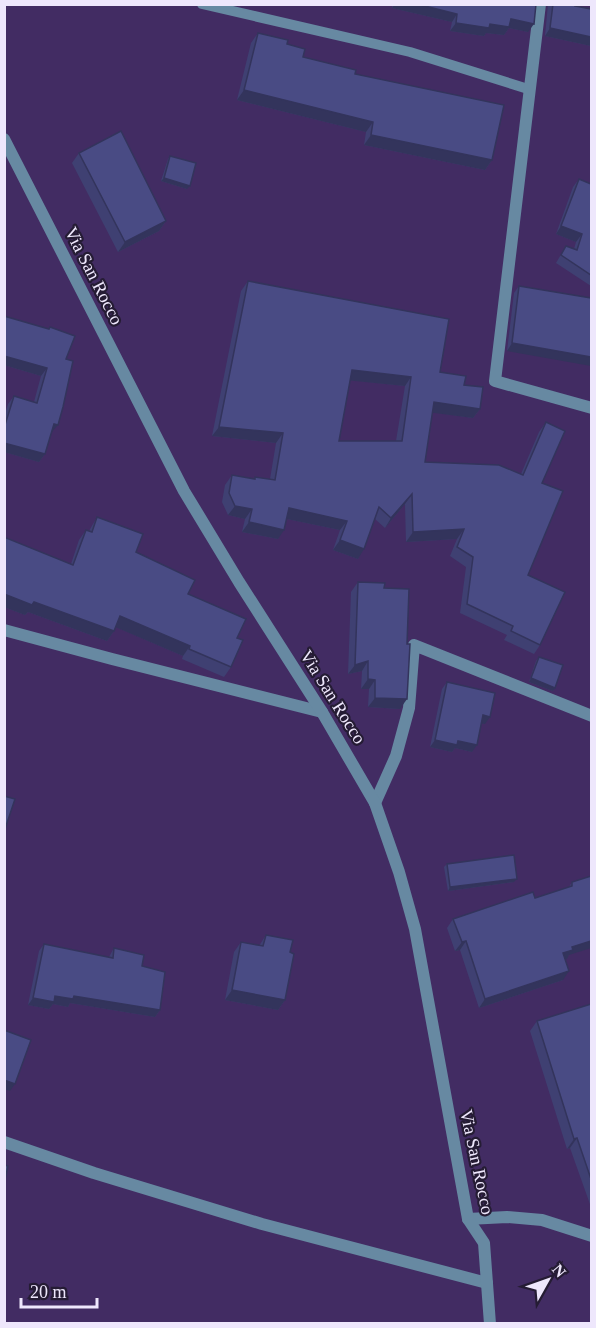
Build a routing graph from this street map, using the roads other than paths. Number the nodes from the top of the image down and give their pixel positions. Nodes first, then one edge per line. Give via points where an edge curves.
1 (202, 4) edge
2 (540, 4) edge
3 (528, 89) junction
4 (4, 139) edge
5 (591, 408) edge
6 (4, 630) edge
7 (322, 712) junction
8 (591, 716) edge
9 (375, 803) junction
10 (4, 1142) edge
11 (468, 1219) junction
12 (591, 1236) edge
13 (487, 1283) junction
14 (490, 1323) edge

1 - 3 lane via 410,52
2 - 3 street
3 - 5 street via 495,381
4 - 7 street, Via San Rocco via 184,491
6 - 7 street
7 - 9 street, Via San Rocco
8 - 9 street via 414,645 408,708 396,756
9 - 11 street, Via San Rocco via 415,929
10 - 13 street via 262,1224
11 - 12 street via 542,1220
11 - 13 street, Via San Rocco via 484,1243
13 - 14 street, Via San Rocco

